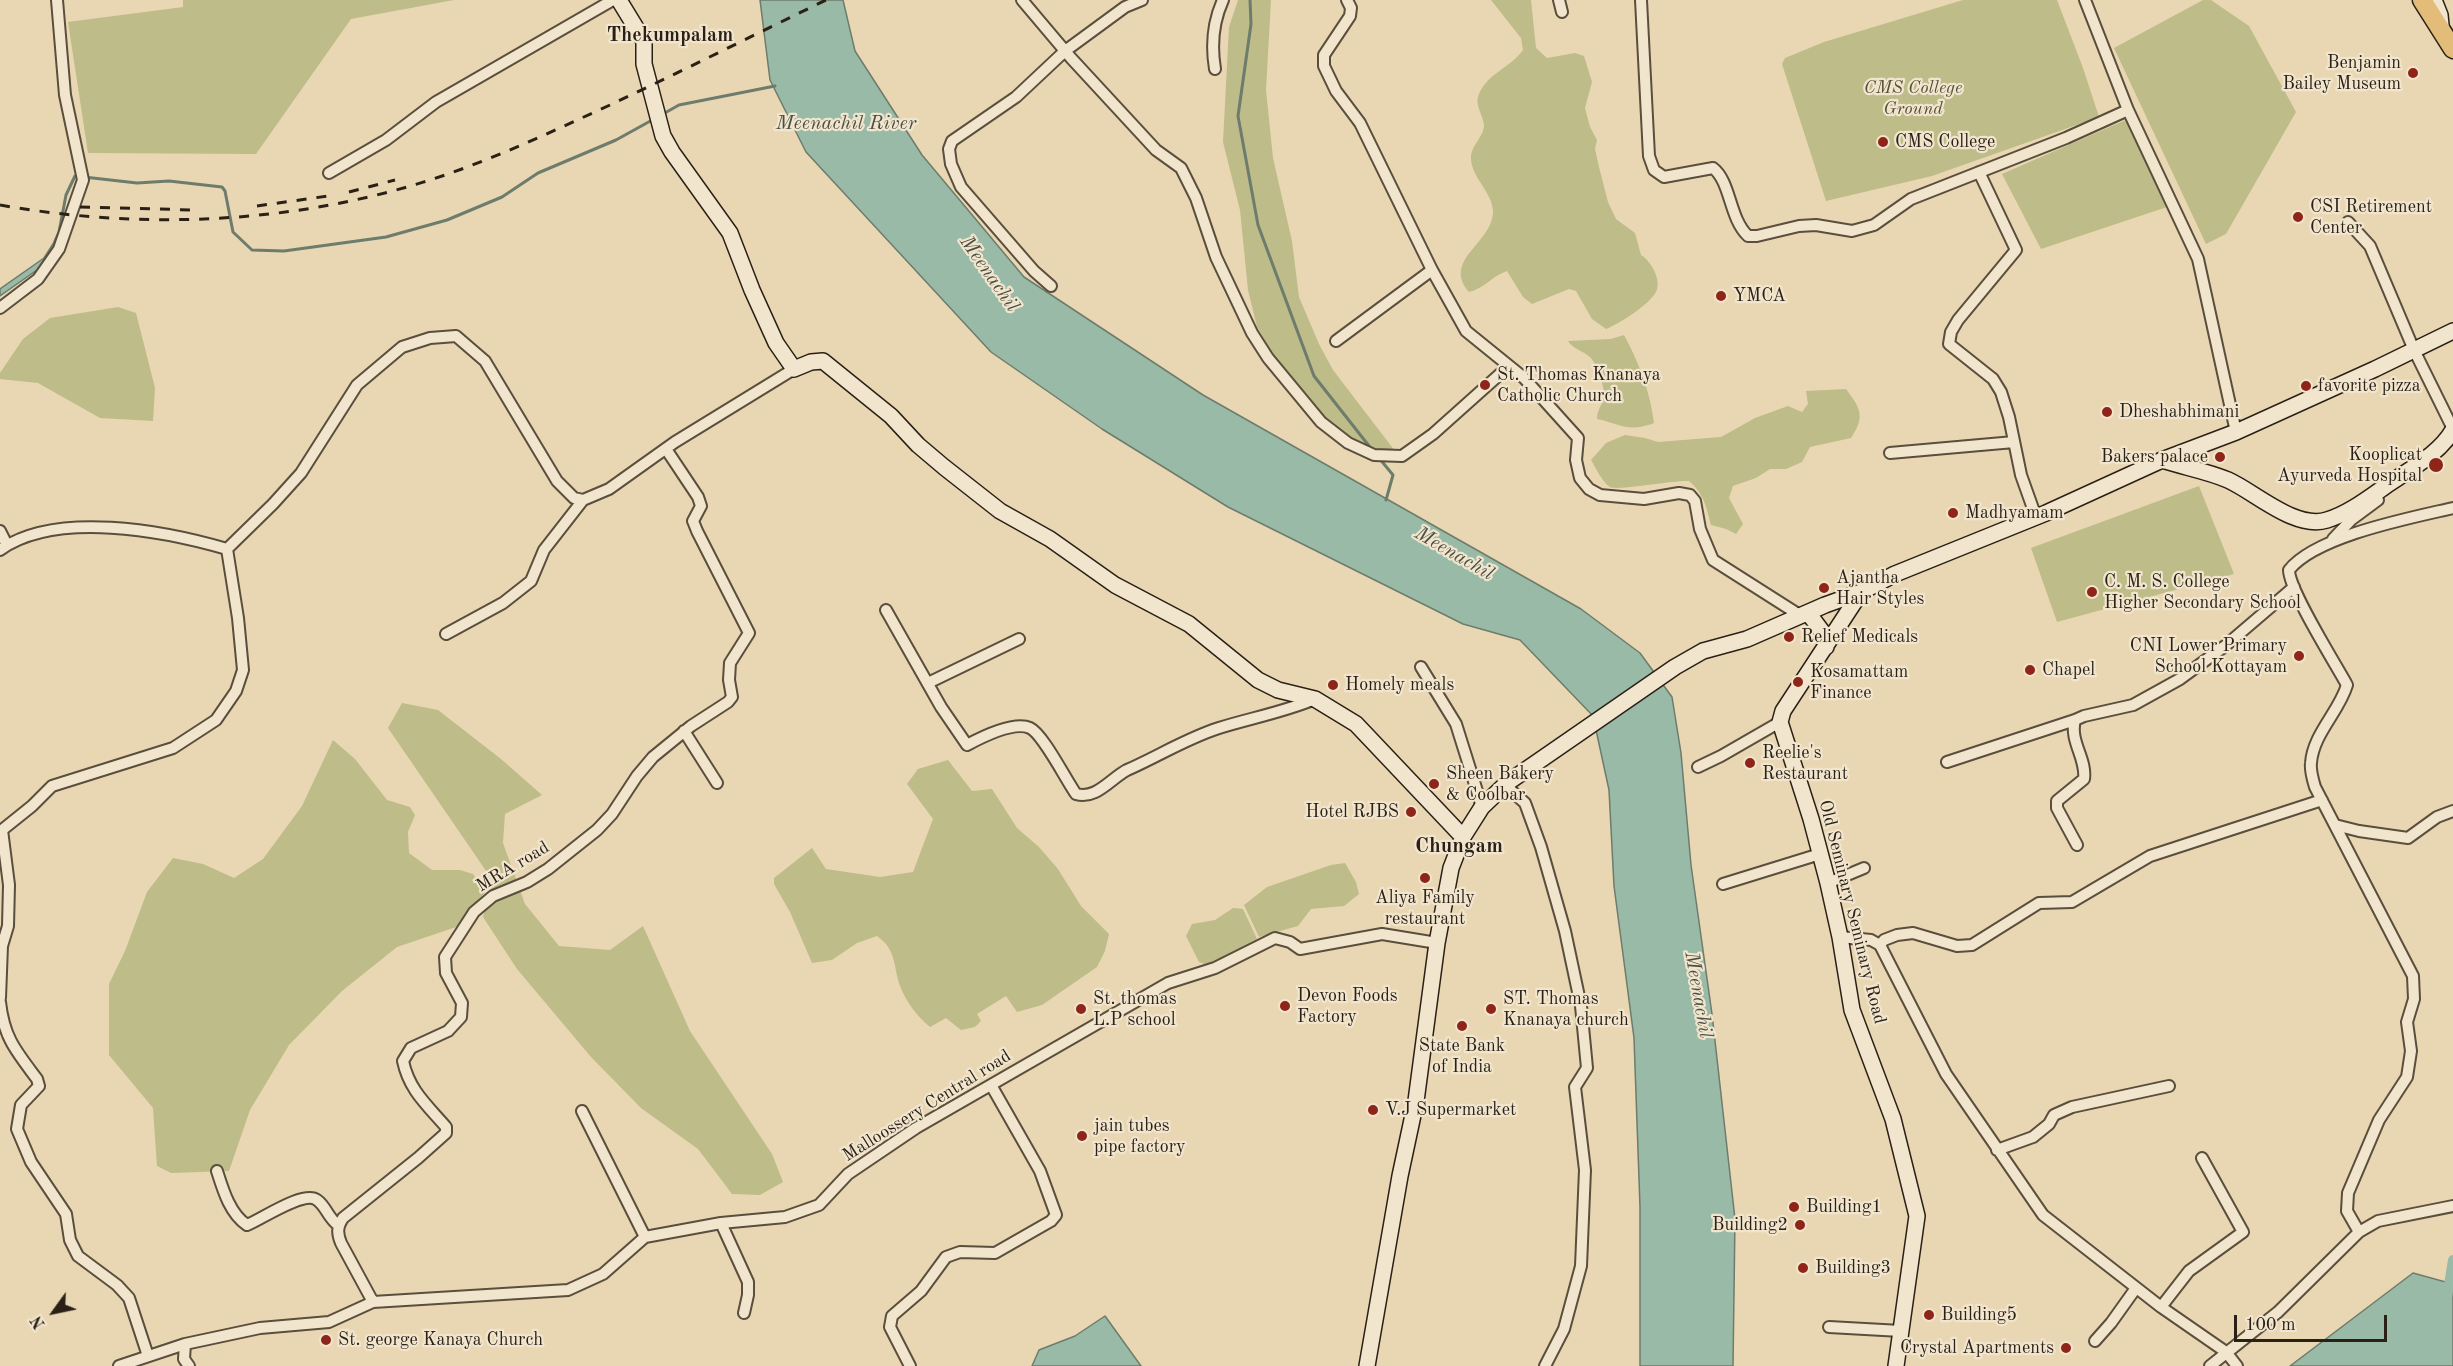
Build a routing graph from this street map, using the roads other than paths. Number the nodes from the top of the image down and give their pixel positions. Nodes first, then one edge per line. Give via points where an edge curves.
1 (57, 0) edge
2 (613, 0) edge
3 (619, 0) edge
4 (1022, 0) edge
5 (1142, 0) edge
6 (1223, 0) edge
7 (1347, 0) edge
8 (1559, 0) edge
9 (1641, 0) edge
10 (2085, 0) edge
11 (2422, 0) edge
12 (2434, 0) edge
13 (1562, 12) dead end
14 (2441, 28) junction
15 (2453, 49) edge
16 (1065, 51) junction
17 (1215, 69) dead end
18 (2128, 110) junction
19 (1979, 172) junction
20 (329, 174) dead end
21 (2348, 222) dead end
22 (1432, 270) junction
23 (1051, 286) dead end
24 (0, 308) edge
25 (2453, 331) edge
26 (1336, 340) dead end
27 (2414, 350) junction
28 (1509, 366) junction
29 (794, 369) junction
30 (2453, 430) edge
31 (2236, 432) junction
32 (2014, 442) junction
33 (666, 449) junction
34 (1890, 453) dead end
35 (2162, 460) junction
36 (2410, 470) junction
37 (583, 500) junction
38 (2453, 508) edge
39 (2036, 516) junction
40 (0, 531) edge
41 (2324, 545) junction
42 (4, 548) edge
43 (226, 549) junction
44 (2294, 587) junction
45 (1861, 592) junction
46 (886, 610) dead end
47 (1805, 615) junction
48 (446, 634) dead end
49 (1019, 639) dead end
50 (1827, 647) junction
51 (1421, 668) dead end
52 (928, 683) junction
53 (1315, 699) junction
54 (2075, 720) junction
55 (1780, 722) junction
56 (684, 731) junction
57 (1947, 762) dead end
58 (1698, 767) dead end
59 (717, 783) dead end
60 (1506, 784) junction
61 (2322, 800) junction
62 (1482, 807) junction
63 (2453, 811) edge
64 (2335, 825) junction
65 (1, 827) edge
66 (1463, 837) junction
67 (2076, 845) dead end
68 (1820, 855) junction
69 (1864, 868) dead end
70 (1723, 884) dead end
71 (1828, 884) junction
72 (1840, 937) junction
73 (1437, 943) junction
74 (1880, 945) junction
75 (1, 946) edge
76 (0, 1000) edge
77 (2169, 1086) dead end
78 (994, 1090) junction
79 (582, 1111) dead end
80 (1997, 1150) junction
81 (2202, 1158) dead end
82 (218, 1171) dead end
83 (2452, 1206) edge
84 (721, 1223) junction
85 (338, 1225) junction
86 (2359, 1232) junction
87 (645, 1237) junction
88 (2136, 1288) junction
89 (374, 1302) junction
90 (2161, 1307) junction
91 (744, 1313) dead end
92 (1829, 1327) dead end
93 (1901, 1331) junction
94 (2095, 1341) dead end
95 (185, 1344) junction
96 (2226, 1352) junction
97 (148, 1356) junction
98 (119, 1366) edge
99 (189, 1366) edge
100 (910, 1366) edge
101 (1367, 1366) edge
102 (1545, 1366) edge
103 (1896, 1366) edge
104 (2210, 1366) edge
105 (2237, 1366) edge

1 - 24 street via 65,95 83,180 59,249 38,279
2 - 20 street via 436,102 386,140
3 - 29 main road via 644,41 644,64 657,118 672,152 730,233 776,343
4 - 16 street
5 - 16 street via 1125,6
6 - 17 street via 1211,47
7 - 22 street via 1350,16 1324,55 1324,66 1336,91 1360,123
8 - 13 street
9 - 19 street via 1646,121 1654,170 1664,177 1713,168 1720,174 1738,222 1748,236 1799,226 1852,231 1874,225 1911,199
10 - 18 street
11 - 14 main road
12 - 14 main road
14 - 15 main road
16 - 23 street via 1016,97 952,141 949,149 961,187
16 - 28 street via 1156,150 1181,168 1216,257 1252,333 1321,422 1348,442 1374,454 1402,456 1434,434
18 - 19 street
18 - 31 street via 2198,259
19 - 32 street via 2016,250 1958,320 1949,344 1993,379 2001,392
21 - 27 street via 2370,246
22 - 26 street
22 - 28 street via 1466,331
25 - 27 main road
27 - 30 street
27 - 31 main road
28 - 47 street via 1578,438 1578,469 1589,489 1600,495 1644,499 1689,495 1695,501 1700,529 1713,560
29 - 33 street
29 - 53 main road via 823,361 1000,511 1050,539 1115,585 1189,624 1258,680 1278,690
30 - 36 main road via 2446,442
31 - 35 main road
32 - 34 street
32 - 39 street
33 - 37 street via 609,489
33 - 56 street, MRA road via 698,497 700,506 693,521 749,633 730,663 732,697
35 - 36 main road via 2228,480 2309,521 2326,521 2351,509
35 - 39 main road
36 - 41 street via 2394,488
37 - 43 street via 574,498 557,481 485,361 456,336 430,338 402,347 357,385 301,473
37 - 48 street via 544,550 531,581 503,603
38 - 41 street via 2379,525
39 - 45 main road
40 - 42 street
41 - 44 street via 2292,565 2289,577
42 - 43 street via 36,533 108,527 156,531
43 - 65 street via 243,670 236,691 216,720 173,748 52,786 32,806
44 - 54 street via 2180,679 2133,705
44 - 61 street via 2347,685 2315,745 2310,765
45 - 47 main road
45 - 50 main road
46 - 52 street
47 - 50 main road via 1824,634
47 - 60 main road via 1747,639 1703,651
49 - 52 street
50 - 55 main road via 1783,711
51 - 62 street via 1456,724
52 - 53 street via 967,745 1000,730 1033,729 1076,794 1085,796 1193,738
53 - 66 main road via 1356,724
54 - 57 street
54 - 67 street via 2072,729 2084,779 2057,801 2057,808
55 - 58 street
55 - 68 main road, Old Seminary Seminary Road
56 - 59 street
56 - 85 street, MRA road via 653,757 597,830 548,869 493,896 474,912 445,957 446,973 462,1003 461,1017 448,1031 411,1048 404,1061 410,1084 446,1126 446,1133
60 - 62 main road
60 - 102 street via 1525,803 1565,931 1581,1006 1587,1068 1575,1088 1585,1170 1581,1266 1564,1329
61 - 64 street
61 - 74 street via 2151,856 2072,902 2039,903 1972,945 1957,946 1913,933 1884,940
62 - 66 main road
63 - 64 street via 2437,817 2408,838
64 - 86 street via 2413,976 2414,999 2407,1022 2411,1051 2407,1077 2379,1120 2348,1193 2347,1211
65 - 75 street via 9,885 8,926
66 - 73 main road via 1451,868
68 - 70 street
68 - 71 main road, Old Seminary Seminary Road
69 - 71 street
71 - 72 main road, Old Seminary Seminary Road
72 - 74 street via 1871,940
72 - 93 main road, Old Seminary Seminary Road via 1852,1010 1893,1119 1917,1216
73 - 78 street, Malloossery Central road via 1382,934 1300,949 1275,938 1215,968 1168,983
73 - 101 main road via 1416,1101
74 - 80 street via 1946,1074
75 - 76 street
76 - 97 street via 9,1041 39,1086 21,1105 17,1129 31,1162 66,1214 70,1240 78,1256 129,1298
77 - 80 street via 2072,1107 2054,1115 2033,1137
78 - 84 street, Malloossery Central road via 916,1128 848,1174 819,1204 785,1217
78 - 100 street via 1040,1171 1056,1215 995,1253 960,1252 946,1257 921,1291 892,1316 890,1327
79 - 87 street
80 - 88 street via 2043,1215
81 - 90 street via 2242,1232 2189,1270
82 - 85 street via 230,1203 247,1225 310,1197 318,1200
83 - 86 street via 2379,1221
84 - 87 street, Malloossery Central road
84 - 91 street via 748,1282
85 - 89 street via 341,1243
86 - 96 street via 2278,1312
87 - 89 street via 603,1274 568,1290
88 - 90 street
88 - 94 street
89 - 95 street via 329,1322 260,1328
90 - 96 street
92 - 93 street
93 - 103 main road, Old Seminary Seminary Road
95 - 97 street
95 - 99 street via 184,1359
96 - 104 street
96 - 105 street
97 - 98 street

